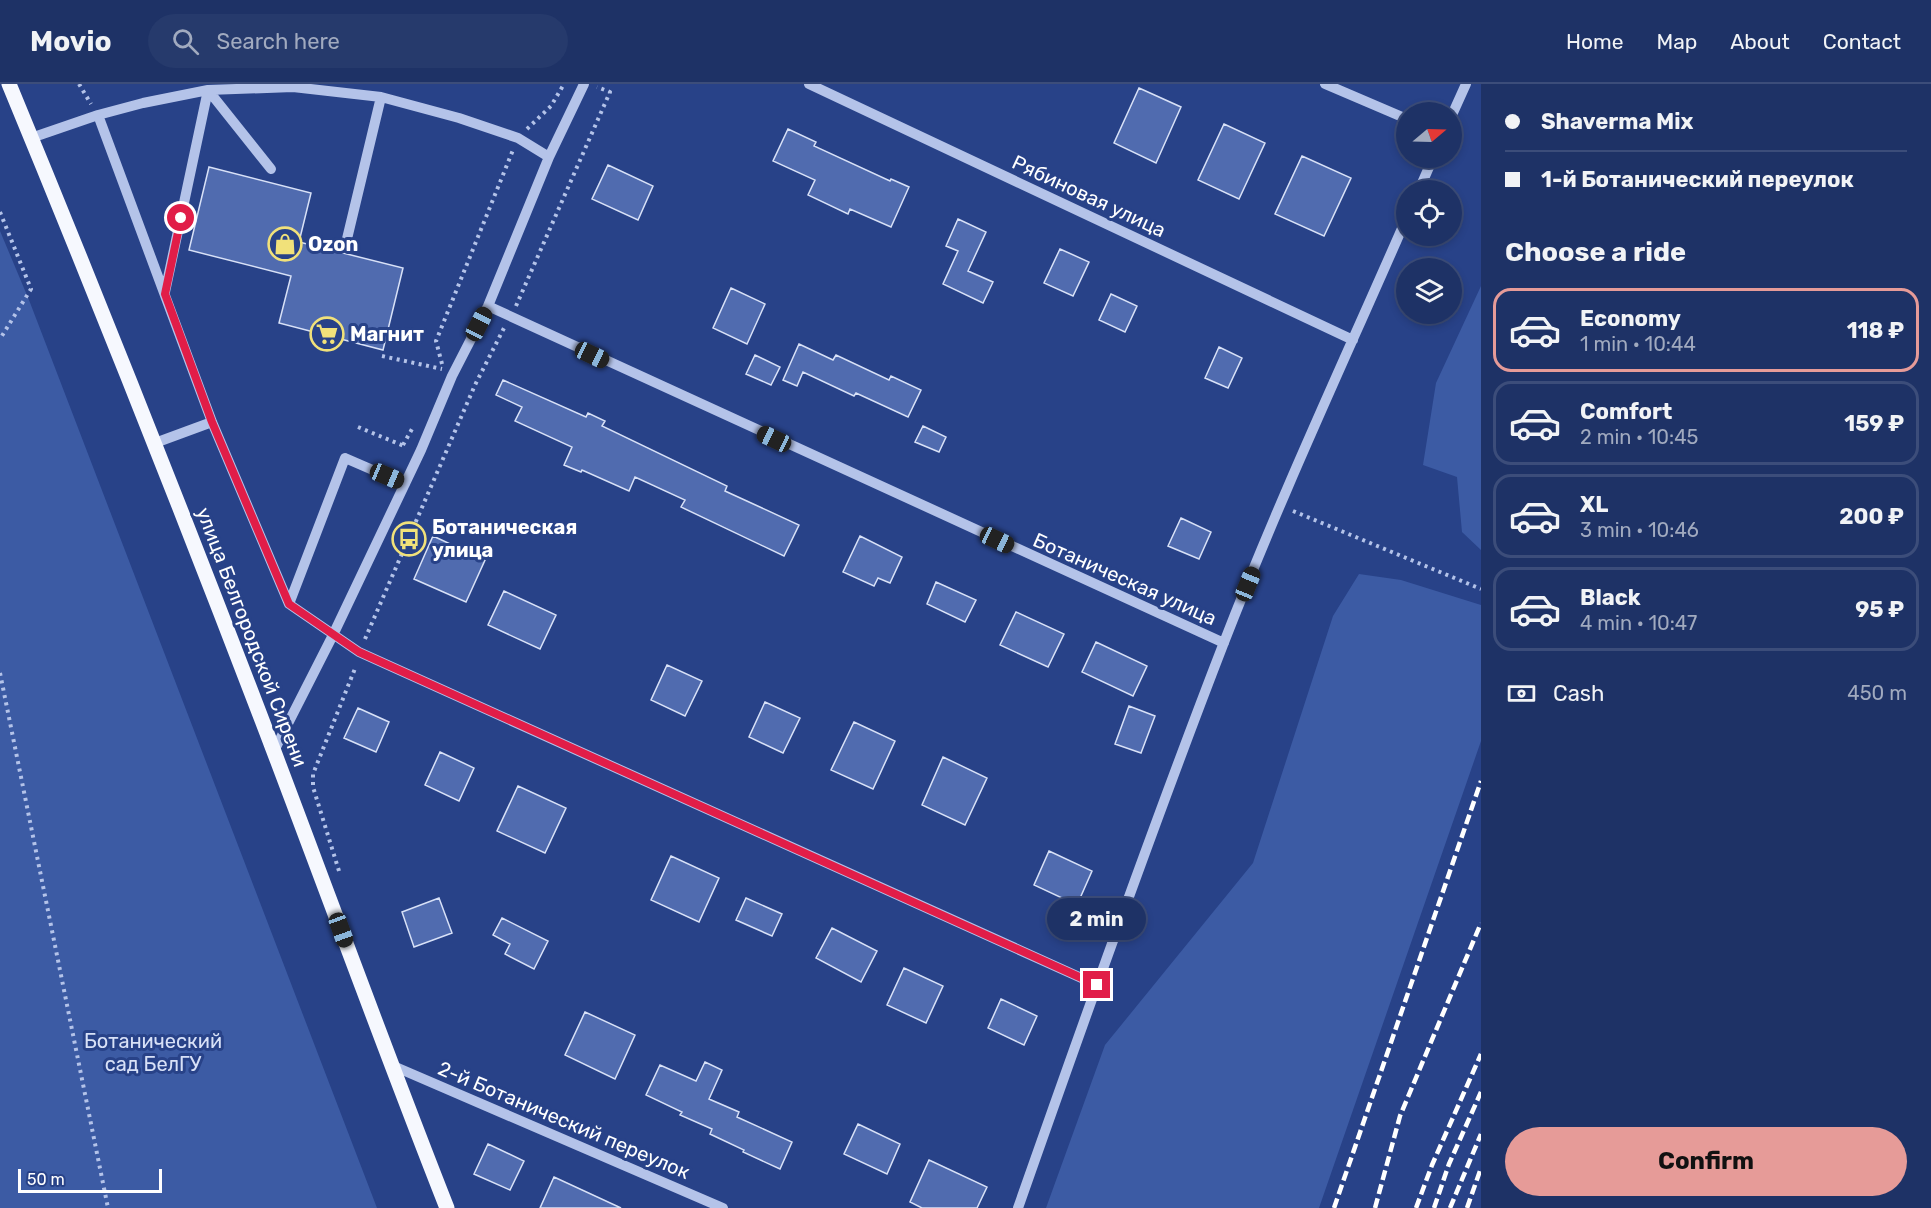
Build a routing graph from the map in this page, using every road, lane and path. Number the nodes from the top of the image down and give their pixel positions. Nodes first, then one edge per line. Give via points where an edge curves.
1 (9, 84) edge
2 (79, 84) edge
3 (564, 84) edge
4 (584, 84) edge
5 (808, 84) edge
6 (1325, 84) edge
7 (1466, 84) edge
8 (208, 90) junction
9 (610, 92) dead end
10 (381, 97) junction
11 (1458, 102) edge
12 (1396, 114) edge
13 (98, 115) junction
14 (31, 138) junction
15 (518, 138) junction
16 (549, 157) junction
17 (271, 169) dead end
18 (0, 212) edge
19 (1396, 242) edge
20 (346, 243) dead end
21 (165, 294) junction
22 (488, 306) junction
23 (510, 317) junction
24 (0, 339) edge
25 (1353, 340) junction
26 (382, 356) dead end
27 (443, 370) junction
28 (438, 379) dead end
29 (212, 422) junction
30 (413, 426) dead end
31 (358, 427) dead end
32 (155, 443) junction
33 (403, 445) junction
34 (421, 450) junction
35 (405, 484) junction
36 (1281, 505) junction
37 (1481, 589) edge
38 (289, 604) junction
39 (333, 635) junction
40 (1224, 644) junction
41 (359, 652) junction
42 (0, 673) edge
43 (274, 752) junction
44 (340, 875) dead end
45 (1097, 985) junction
46 (391, 1065) junction
47 (108, 1208) edge
48 (447, 1208) edge
49 (723, 1208) edge
50 (1018, 1208) edge

1 - 14 main road, улица Белгородской Сирени
2 - 13 path
3 - 15 path via 551,106
4 - 16 street
5 - 25 street, Рябиновая улица
6 - 12 street
7 - 11 street
8 - 10 street via 292,87
8 - 13 street
8 - 17 street
8 - 21 street
9 - 23 path
10 - 15 street
10 - 20 street
13 - 14 street
13 - 21 street
14 - 32 main road, улица Белгородской Сирени
15 - 16 street
15 - 27 path via 436,341
16 - 22 street
18 - 24 path via 31,289
19 - 25 street
21 - 29 street
22 - 23 street, Ботаническая улица
22 - 34 street via 452,376
23 - 40 street, Ботаническая улица
23 - 41 path via 475,385
25 - 36 street
26 - 27 path
27 - 28 path
29 - 32 street
29 - 38 street
30 - 33 path
31 - 33 path
32 - 43 main road, улица Белгородской Сирени
33 - 34 path
34 - 35 street
35 - 38 street via 345,458
35 - 39 street
36 - 37 path
36 - 40 street
38 - 39 street
39 - 41 street
39 - 43 street
40 - 45 street
41 - 44 path via 354,675 313,774 313,787
41 - 45 street
42 - 47 path
43 - 46 main road, улица Белгородской Сирени
45 - 50 street
46 - 48 main road, улица Белгородской Сирени
46 - 49 street, 2-й Ботанический переулок

